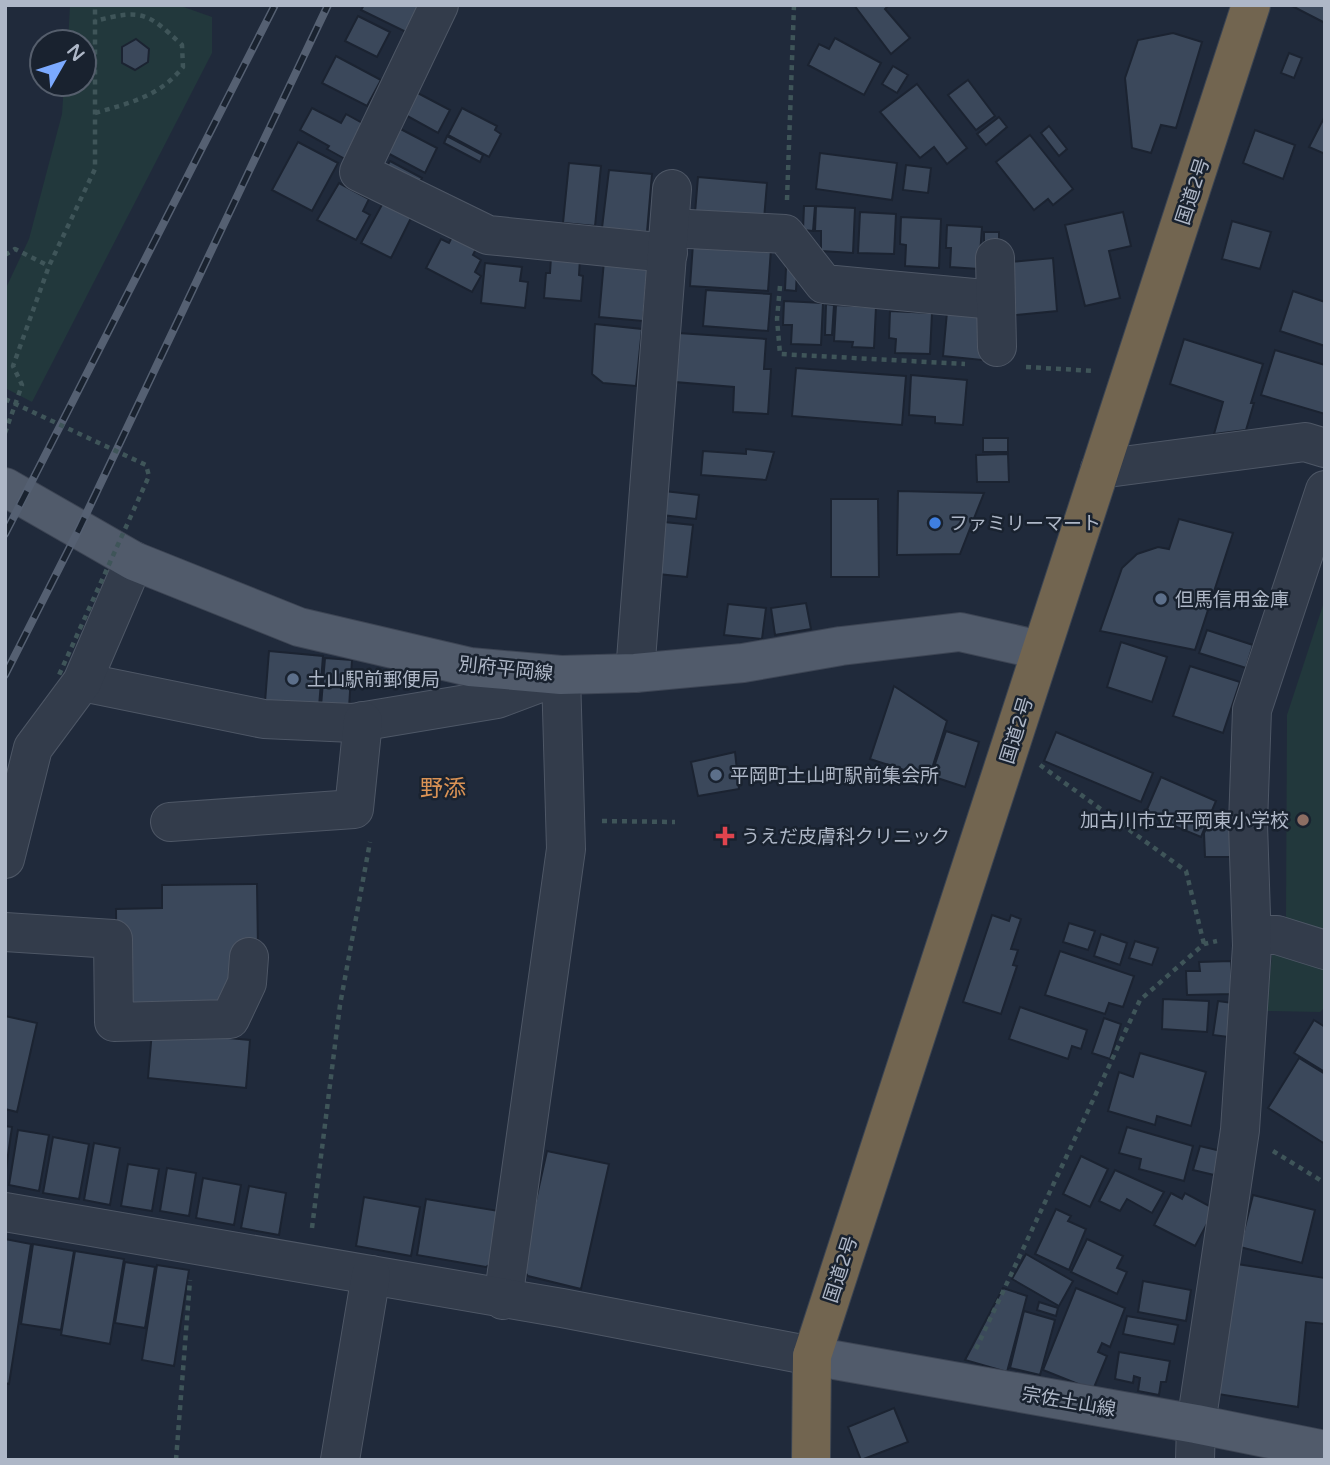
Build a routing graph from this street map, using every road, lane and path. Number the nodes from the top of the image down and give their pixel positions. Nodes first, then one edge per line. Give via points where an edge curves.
1 (95, 5) edge
2 (439, 5) edge
3 (794, 5) edge
4 (1251, 5) edge
5 (95, 21) junction
6 (95, 113) junction
7 (671, 189) dead end
8 (785, 234) junction
9 (669, 240) junction
10 (5, 256) edge
11 (995, 258) dead end
12 (49, 266) junction
13 (995, 300) junction
14 (997, 359) junction
15 (1133, 373) junction
16 (5, 399) edge
17 (5, 433) edge
18 (1325, 448) edge
19 (1100, 469) junction
20 (5, 486) edge
21 (1325, 489) edge
22 (134, 561) junction
23 (1040, 650) junction
24 (635, 673) junction
25 (561, 675) junction
26 (70, 678) junction
27 (363, 721) junction
28 (1012, 745) junction
29 (354, 809) junction
30 (566, 821) junction
31 (170, 822) dead end
32 (675, 822) dead end
33 (5, 859) edge
34 (5, 932) edge
35 (1252, 935) junction
36 (1325, 950) edge
37 (249, 957) dead end
38 (1240, 1130) junction
39 (1325, 1183) edge
40 (5, 1212) edge
41 (193, 1244) junction
42 (307, 1264) junction
43 (372, 1275) junction
44 (503, 1300) junction
45 (812, 1356) junction
46 (960, 1382) junction
47 (1196, 1442) edge
48 (1325, 1450) edge
49 (176, 1460) edge
50 (340, 1460) edge
51 (811, 1460) edge

1 - 5 path
2 - 9 street via 359,172 488,235
3 - 8 path
4 - 15 highway, 国道2号
5 - 6 path
5 - 6 path via 132,11 158,23 182,45 183,67 170,84 142,100
6 - 12 path via 95,169
7 - 9 street
8 - 9 street
8 - 13 street via 824,284
8 - 14 path via 777,319 780,354
9 - 24 street
10 - 12 path via 15,249
11 - 13 street
12 - 17 path via 13,366 22,384
13 - 14 street
14 - 15 path
15 - 19 highway, 国道2号
16 - 26 path, bridge via 146,466 149,476
18 - 19 street via 1304,442
19 - 23 highway, 国道2号
20 - 22 main road, 別府平岡線
21 - 35 street via 1252,710 1248,824
22 - 25 main road, 別府平岡線 via 299,627 470,667
22 - 26 street
23 - 24 main road, 別府平岡線 via 960,632 743,663
23 - 28 highway, 国道2号
24 - 25 main road, 別府平岡線
25 - 27 street via 497,699
25 - 30 street
26 - 27 street via 264,719
26 - 33 street via 33,748
27 - 29 street
28 - 45 highway, 国道2号
28 - 46 path via 1186,872 1204,944 1140,1000
29 - 31 street
29 - 42 path via 376,816 340,1005
30 - 32 path
30 - 44 street via 566,849
34 - 37 street via 113,939 114,1022 230,1020 247,983
35 - 36 street via 1277,935
35 - 38 street
38 - 39 path
38 - 47 street
40 - 41 street
41 - 42 street
41 - 49 path
42 - 43 street
43 - 44 street
43 - 50 street
44 - 45 street
45 - 46 main road, 宗佐土山線
45 - 51 highway, 国道2号
46 - 47 main road, 宗佐土山線
47 - 48 main road, 宗佐土山線

